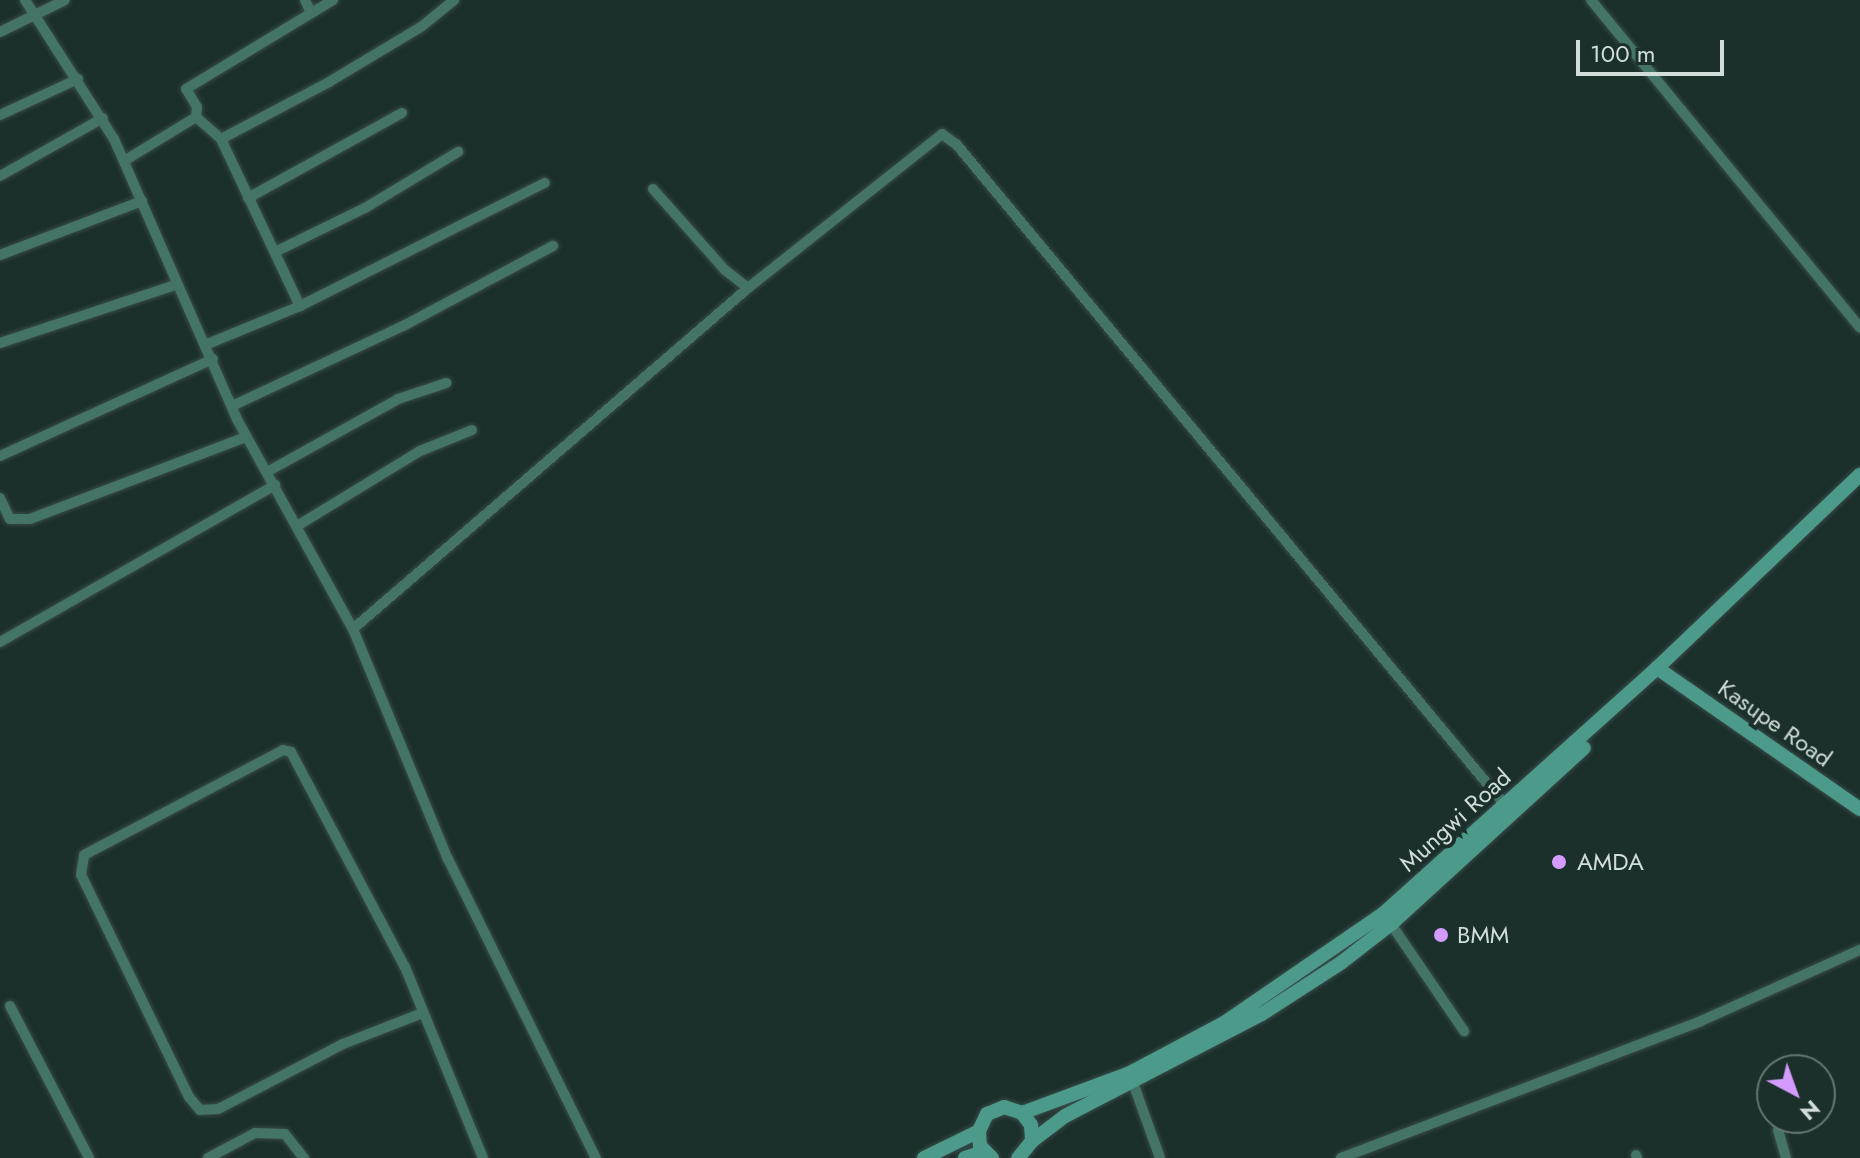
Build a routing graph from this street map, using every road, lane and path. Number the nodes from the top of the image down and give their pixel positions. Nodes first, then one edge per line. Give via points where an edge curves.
1 (25, 0) edge
2 (65, 0) edge
3 (305, 0) edge
4 (333, 0) edge
5 (454, 0) edge
6 (1591, 0) edge
7 (311, 13) junction
8 (34, 16) junction
9 (0, 32) edge
10 (78, 79) junction
11 (402, 113) dead end
12 (0, 115) edge
13 (196, 117) junction
14 (103, 118) junction
15 (221, 139) junction
16 (458, 152) dead end
17 (124, 161) junction
18 (0, 176) edge
19 (545, 183) dead end
20 (653, 189) dead end
21 (248, 198) junction
22 (142, 201) junction
23 (553, 246) dead end
24 (275, 252) junction
25 (0, 255) edge
26 (175, 285) junction
27 (748, 288) junction
28 (300, 306) junction
29 (1860, 328) edge
30 (0, 343) edge
31 (205, 345) junction
32 (213, 359) junction
33 (446, 383) dead end
34 (232, 406) junction
35 (472, 430) dead end
36 (246, 437) junction
37 (0, 456) edge
38 (267, 472) junction
39 (1860, 475) edge
40 (275, 485) junction
41 (1860, 486) edge
42 (0, 498) edge
43 (297, 526) junction
44 (353, 629) junction
45 (0, 642) edge
46 (1661, 671) junction
47 (1505, 805) junction
48 (1860, 809) edge
49 (1391, 924) junction
50 (1860, 950) edge
51 (10, 1006) dead end
52 (420, 1014) junction
53 (1464, 1031) dead end
54 (1132, 1079) junction
55 (1022, 1113) junction
56 (979, 1131) junction
57 (1779, 1134) edge
58 (1032, 1141) junction
59 (988, 1155) edge
60 (89, 1158) edge
61 (208, 1158) edge
62 (304, 1158) edge
63 (483, 1158) edge
64 (596, 1158) edge
65 (924, 1158) edge
66 (965, 1158) edge
67 (1018, 1158) edge
68 (1160, 1158) edge
69 (1341, 1158) edge
70 (1786, 1158) edge

1 - 8 street
2 - 8 street
3 - 7 street
4 - 7 street
5 - 15 street via 366,60
6 - 29 street
7 - 13 street via 186,89 197,107
8 - 9 street
8 - 10 street
10 - 12 street
10 - 14 street
11 - 21 street
13 - 15 street
13 - 17 street
14 - 17 street
14 - 18 street
15 - 21 street
16 - 24 street via 365,208
17 - 22 street
19 - 28 street
20 - 27 street via 725,270
21 - 24 street
22 - 25 street
22 - 26 street
23 - 34 street via 405,325
24 - 28 street
26 - 30 street
26 - 31 street
27 - 44 street
27 - 47 street via 942,134 948,137
28 - 31 street
31 - 32 street
32 - 34 street
32 - 37 street
33 - 38 street via 398,399
34 - 36 street
35 - 43 street via 420,451
36 - 38 street
36 - 42 street via 30,519 10,519
38 - 40 street
39 - 46 main road, Mungwi Road
40 - 43 street
40 - 45 street
41 - 46 main road, Mungwi Road
43 - 44 street
44 - 64 street via 448,859
46 - 47 main road, Mungwi Road
46 - 48 main road, Kasupe Road
46 - 49 main road, Mungwi Road
47 - 54 main road, Mungwi Road via 1384,913
49 - 53 street
49 - 54 main road, Mungwi Road via 1262,1014
50 - 69 street via 1701,1021
51 - 60 street
52 - 52 street via 343,1044 218,1109 200,1110 81,875 84,855 283,750 291,752 405,967
52 - 63 street
54 - 55 main road, Mungwi Road
54 - 58 main road, Mungwi Road
54 - 68 street
55 - 56 main road, Mungwi Road via 995,1110
55 - 58 main road via 1031,1125
56 - 59 main road
56 - 65 main road
57 - 70 street
58 - 67 main road, Mungwi Road
59 - 66 main road
61 - 62 street via 255,1133 285,1134

